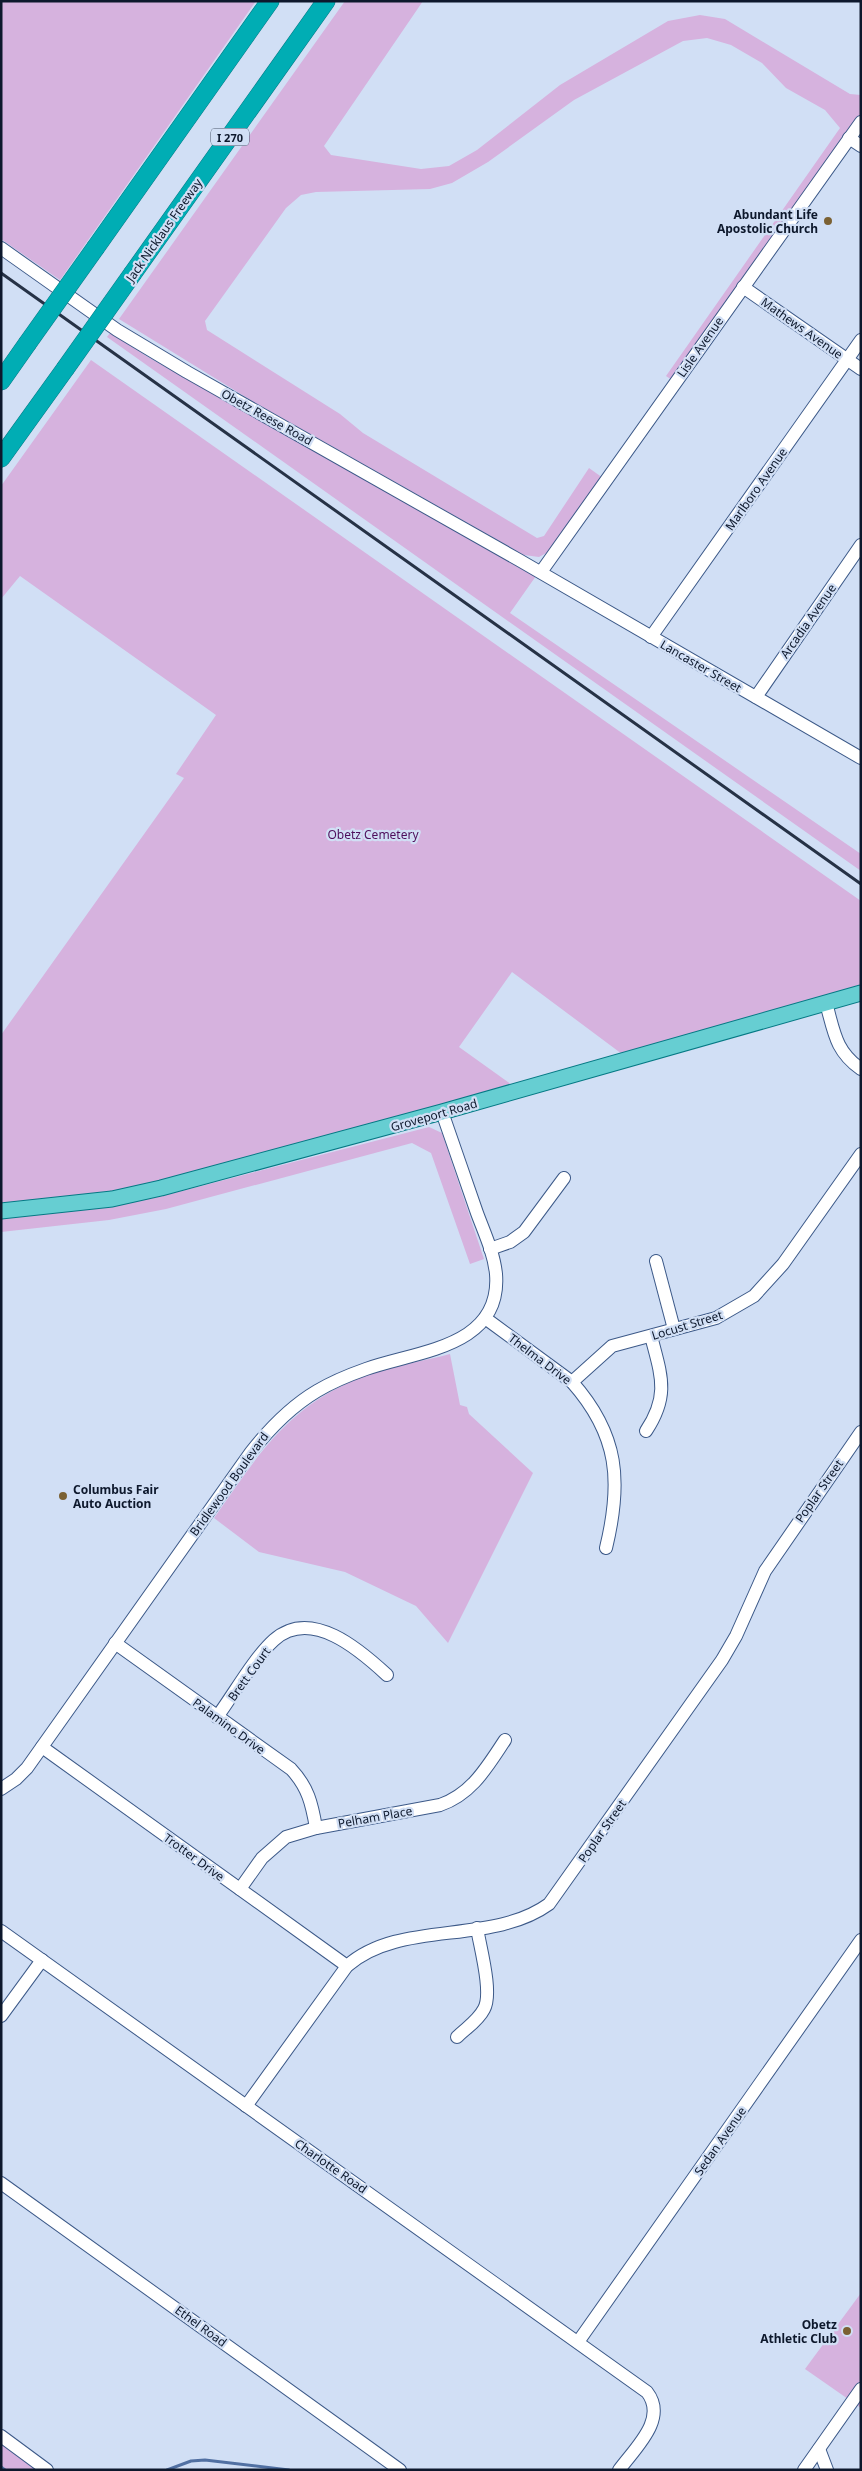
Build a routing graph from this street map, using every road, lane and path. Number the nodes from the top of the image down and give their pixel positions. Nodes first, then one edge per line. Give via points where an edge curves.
1 (270, 1) edge
2 (326, 1) edge
3 (861, 122) edge
4 (849, 138) junction
5 (861, 146) edge
6 (1, 248) edge
7 (743, 287) junction
8 (861, 340) edge
9 (847, 360) junction
10 (861, 369) edge
11 (1, 381) edge
12 (1, 458) edge
13 (861, 545) edge
14 (541, 572) junction
15 (651, 637) junction
16 (756, 697) junction
17 (859, 754) edge
18 (861, 993) edge
19 (826, 1003) junction
20 (861, 1068) edge
21 (442, 1112) junction
22 (861, 1154) edge
23 (564, 1178) dead end
24 (1, 1211) edge
25 (490, 1249) junction
26 (656, 1261) dead end
27 (485, 1318) junction
28 (674, 1329) junction
29 (651, 1336) junction
30 (572, 1382) junction
31 (646, 1431) dead end
32 (861, 1432) edge
33 (606, 1548) dead end
34 (115, 1644) junction
35 (387, 1675) dead end
36 (217, 1717) junction
37 (505, 1740) dead end
38 (42, 1747) junction
39 (1, 1789) edge
40 (316, 1828) junction
41 (240, 1889) junction
42 (477, 1928) junction
43 (1, 1931) edge
44 (861, 1940) edge
45 (42, 1960) junction
46 (346, 1966) junction
47 (1, 2016) edge
48 (457, 2036) dead end
49 (246, 2106) junction
50 (1, 2183) edge
51 (578, 2342) junction
52 (861, 2389) edge
53 (1, 2436) edge
54 (819, 2449) junction
55 (47, 2470) edge
56 (400, 2470) edge
57 (618, 2470) edge
58 (804, 2470) edge
59 (828, 2470) edge

1 - 11 highway, bridge
2 - 12 highway, Jack Nicklaus Freeway / I 270, bridge
3 - 4 street, Lisle Avenue
4 - 5 street
4 - 7 street, Lisle Avenue
6 - 14 street, Obetz Reese Road via 117,330 187,372
7 - 9 street, Mathews Avenue
7 - 14 street, Lisle Avenue
8 - 9 street, Marlboro Avenue
9 - 10 street, Mathews Avenue
9 - 15 street, Marlboro Avenue
13 - 16 street, Arcadia Avenue
14 - 15 street, Lancaster Street
15 - 16 street, Lancaster Street
16 - 17 street, Lancaster Street
18 - 19 main road, Groveport Road
19 - 20 street via 837,1044 844,1056
19 - 21 main road, Groveport Road
21 - 24 main road, Groveport Road via 151,1191 112,1199
21 - 25 street, Bridlewood Boulevard
22 - 28 street, Locust Street via 783,1264 754,1296 716,1318
23 - 25 street via 524,1232 510,1242
25 - 27 street, Bridlewood Boulevard via 496,1290
26 - 28 street
27 - 30 street, Thelma Drive
27 - 34 street, Bridlewood Boulevard via 458,1341 337,1381 284,1415 251,1452
28 - 29 street, Locust Street
29 - 30 street, Locust Street via 612,1346
29 - 31 street via 662,1391 660,1405
30 - 33 street, Thelma Drive via 601,1424 612,1456 616,1494
32 - 42 street, Poplar Street via 765,1570 722,1660 557,1895 538,1912
34 - 36 street, Palamino Drive
34 - 38 street, Bridlewood Boulevard
35 - 36 street, Brett Court via 363,1652 325,1632 304,1627 294,1629 283,1633 267,1647
36 - 40 street, Palamino Drive via 298,1777 310,1795
37 - 40 street, Pelham Place via 472,1786 452,1801
38 - 39 street, Bridlewood Boulevard via 22,1774
38 - 41 street, Trotter Drive
40 - 41 street, Pelham Place via 278,1842
41 - 46 street, Trotter Drive
42 - 46 street, Poplar Street via 378,1947
42 - 48 street via 487,1994 485,2008 476,2021
43 - 45 street, Charlotte Road
44 - 51 street, Sedan Avenue
45 - 47 street
45 - 49 street, Charlotte Road
46 - 49 street, Poplar Street
49 - 51 street, Charlotte Road
50 - 56 street, Ethel Road
51 - 57 street, Charlotte Road via 646,2392 654,2407 648,2430
52 - 54 street
53 - 55 street
54 - 58 street
54 - 59 street

